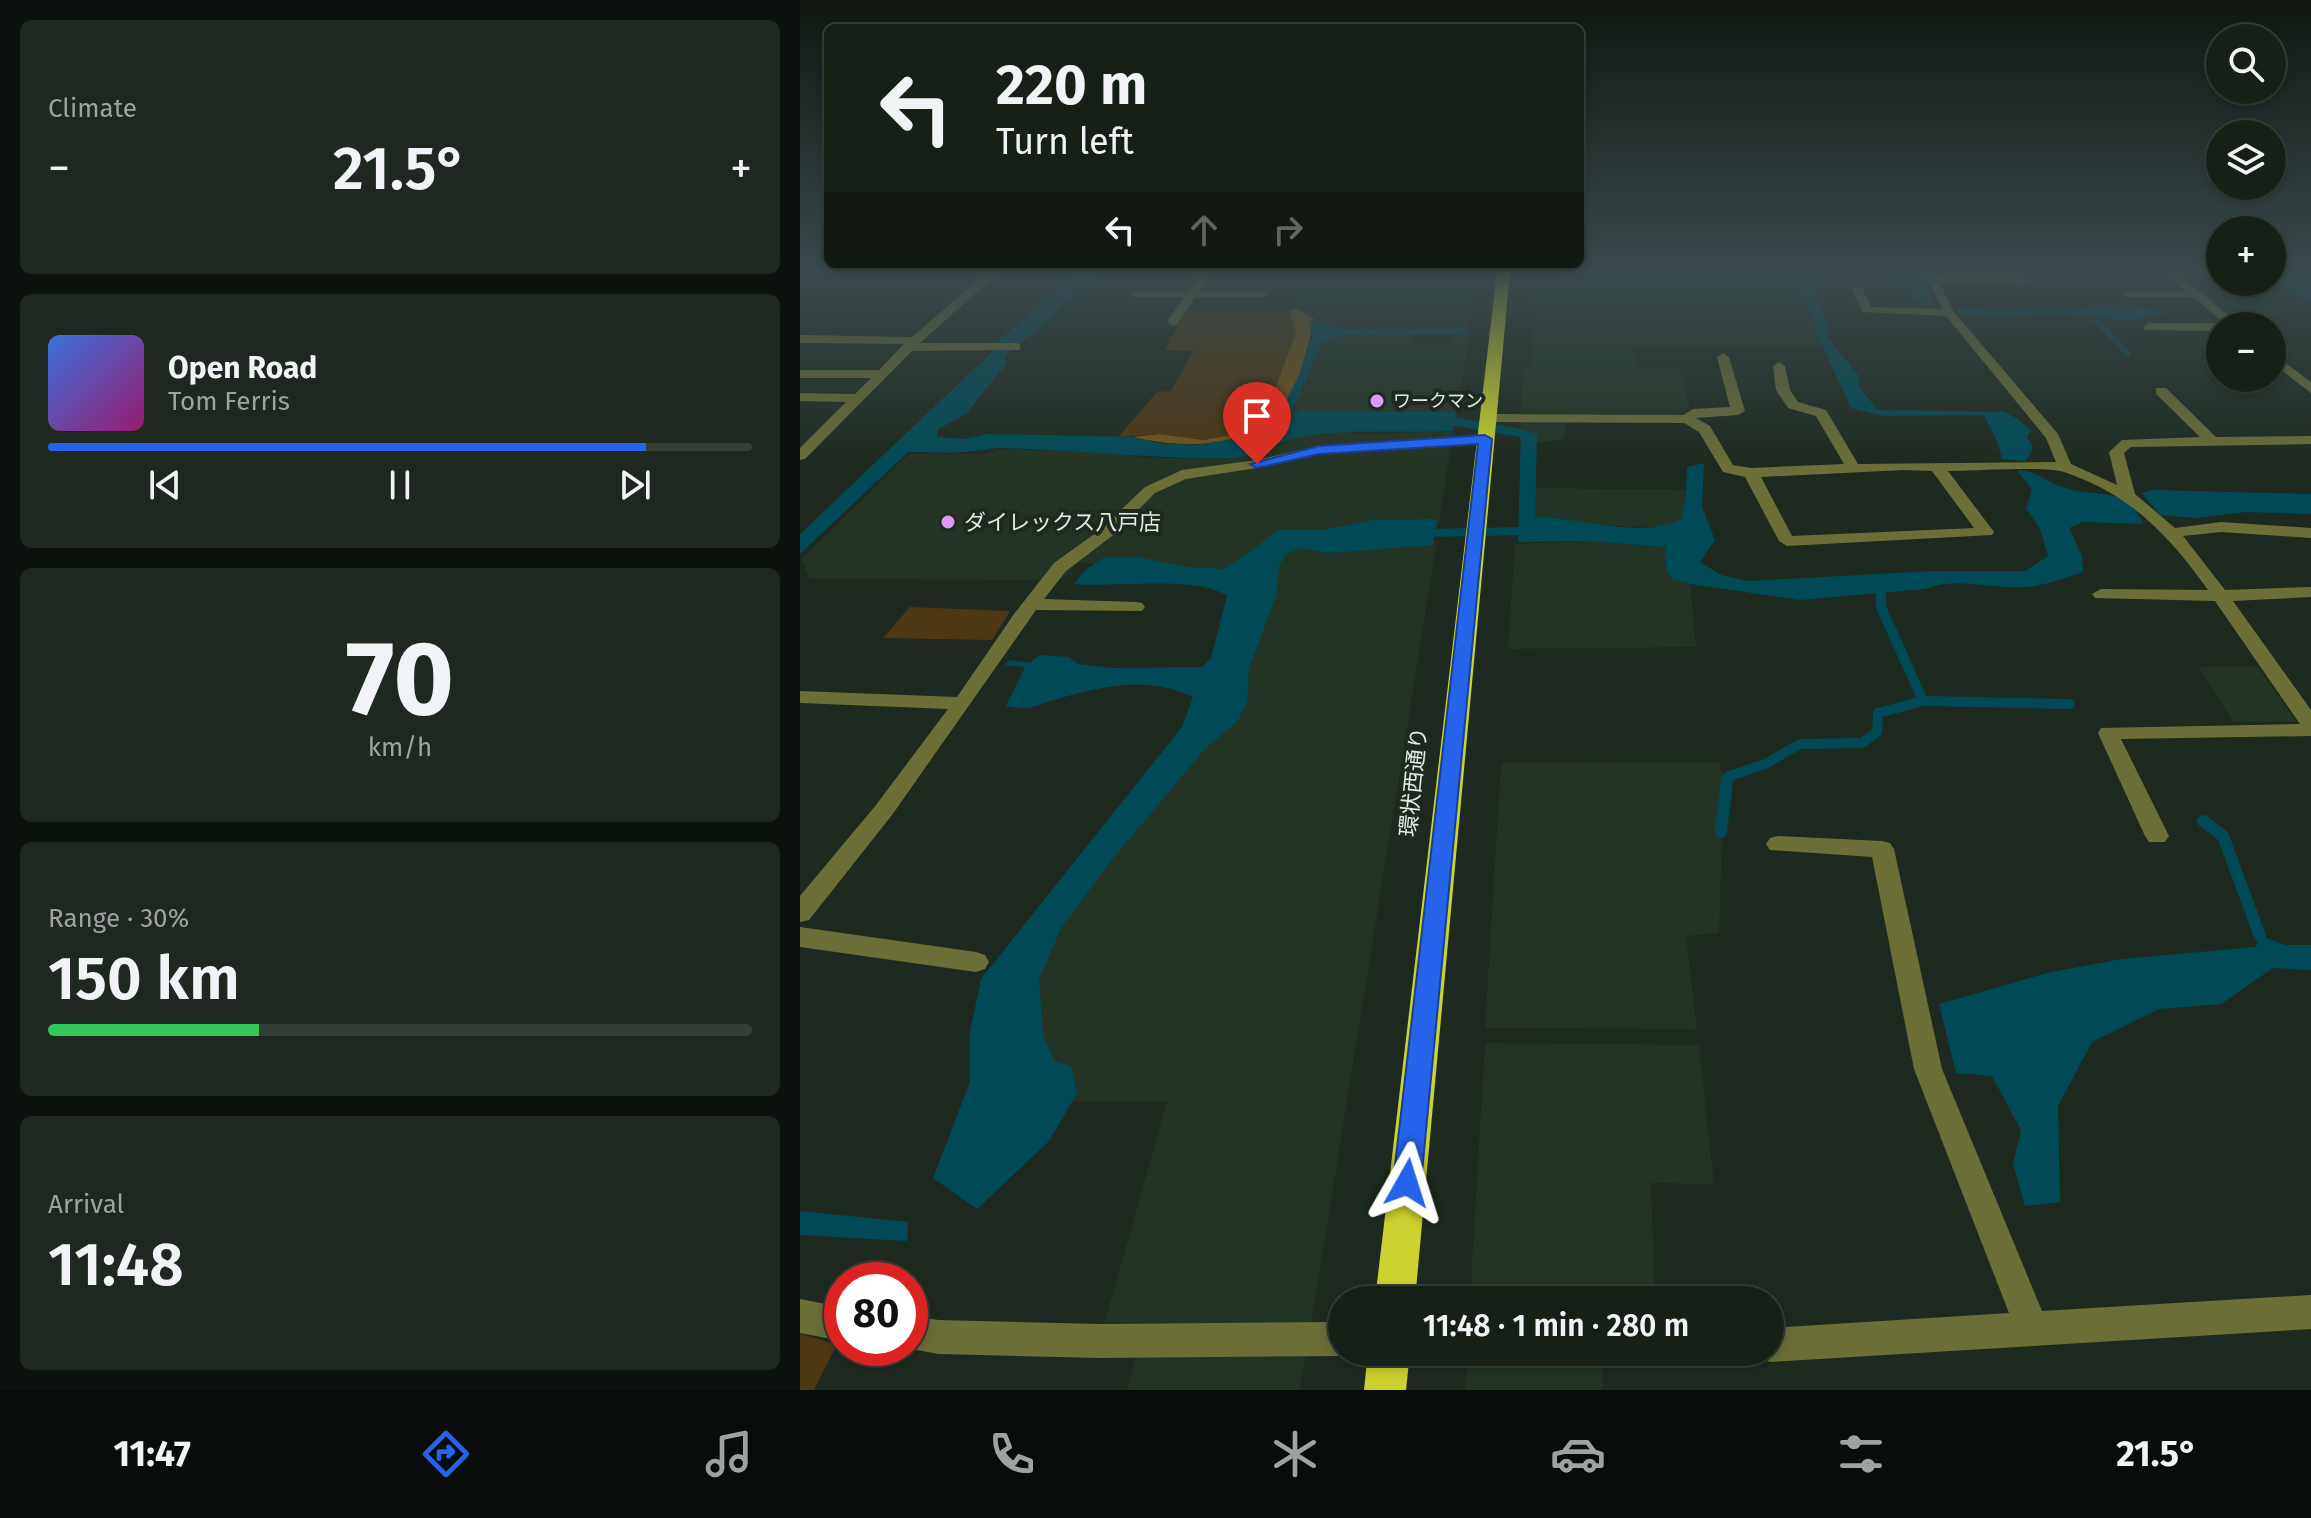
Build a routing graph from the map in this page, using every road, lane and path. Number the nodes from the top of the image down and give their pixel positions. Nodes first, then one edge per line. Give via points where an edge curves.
1 (921, 337) edge
2 (1497, 337) edge
3 (1969, 337) edge
4 (800, 339) edge
5 (913, 344) junction
6 (1016, 347) dead end
7 (1723, 357) dead end
8 (1779, 366) dead end
9 (2286, 368) edge
10 (800, 374) edge
11 (884, 374) junction
12 (2311, 389) edge
13 (2161, 391) dead end
14 (800, 397) edge
15 (861, 398) junction
16 (1687, 419) junction
17 (1487, 428) junction
18 (2311, 440) edge
19 (2213, 442) junction
20 (804, 450) edge
21 (2065, 467) junction
22 (1938, 468) junction
23 (1854, 469) junction
24 (1751, 473) junction
25 (2140, 504) junction
26 (2170, 533) junction
27 (2311, 533) edge
28 (2311, 592) edge
29 (2101, 594) dead end
30 (2218, 596) junction
31 (1031, 604) junction
32 (1136, 607) dead end
33 (800, 697) edge
34 (962, 703) junction
35 (2311, 727) edge
36 (2157, 836) dead end
37 (1778, 844) dead end
38 (800, 913) edge
39 (800, 937) edge
40 (976, 962) dead end
41 (1396, 1286) edge
42 (2311, 1312) edge
43 (800, 1316) edge
44 (824, 1321) edge
45 (2033, 1331) junction
46 (928, 1335) edge
47 (1328, 1339) edge
48 (1784, 1344) edge
49 (1388, 1366) edge
50 (1385, 1390) edge

1 - 5 street
2 - 17 highway, 環状西通り
3 - 21 street via 2053,437
4 - 5 street
5 - 6 street
5 - 11 street
7 - 16 street via 1738,411 1693,413
8 - 23 street via 1783,390 1793,405 1821,413
9 - 12 street
10 - 11 street
11 - 15 street
13 - 19 street
14 - 15 street
15 - 20 street
16 - 17 street
16 - 24 street via 1705,429 1728,469
17 - 31 street via 1182,475 1150,490 1106,533 1060,567
17 - 41 highway, 環状西通り
18 - 19 street
19 - 25 street via 2127,443 2116,452
21 - 22 street
21 - 25 street
22 - 23 street
22 - 24 street via 1986,532 1787,541
23 - 24 street
25 - 26 street
26 - 27 street via 2221,527
26 - 30 street
28 - 30 street
29 - 30 street
30 - 35 street
31 - 32 street
31 - 34 street
33 - 34 street
34 - 38 street
35 - 36 street via 2108,733
37 - 45 street via 1882,849 1928,1069
39 - 40 street
42 - 45 street
43 - 44 street
45 - 48 street
46 - 47 street
49 - 50 highway

